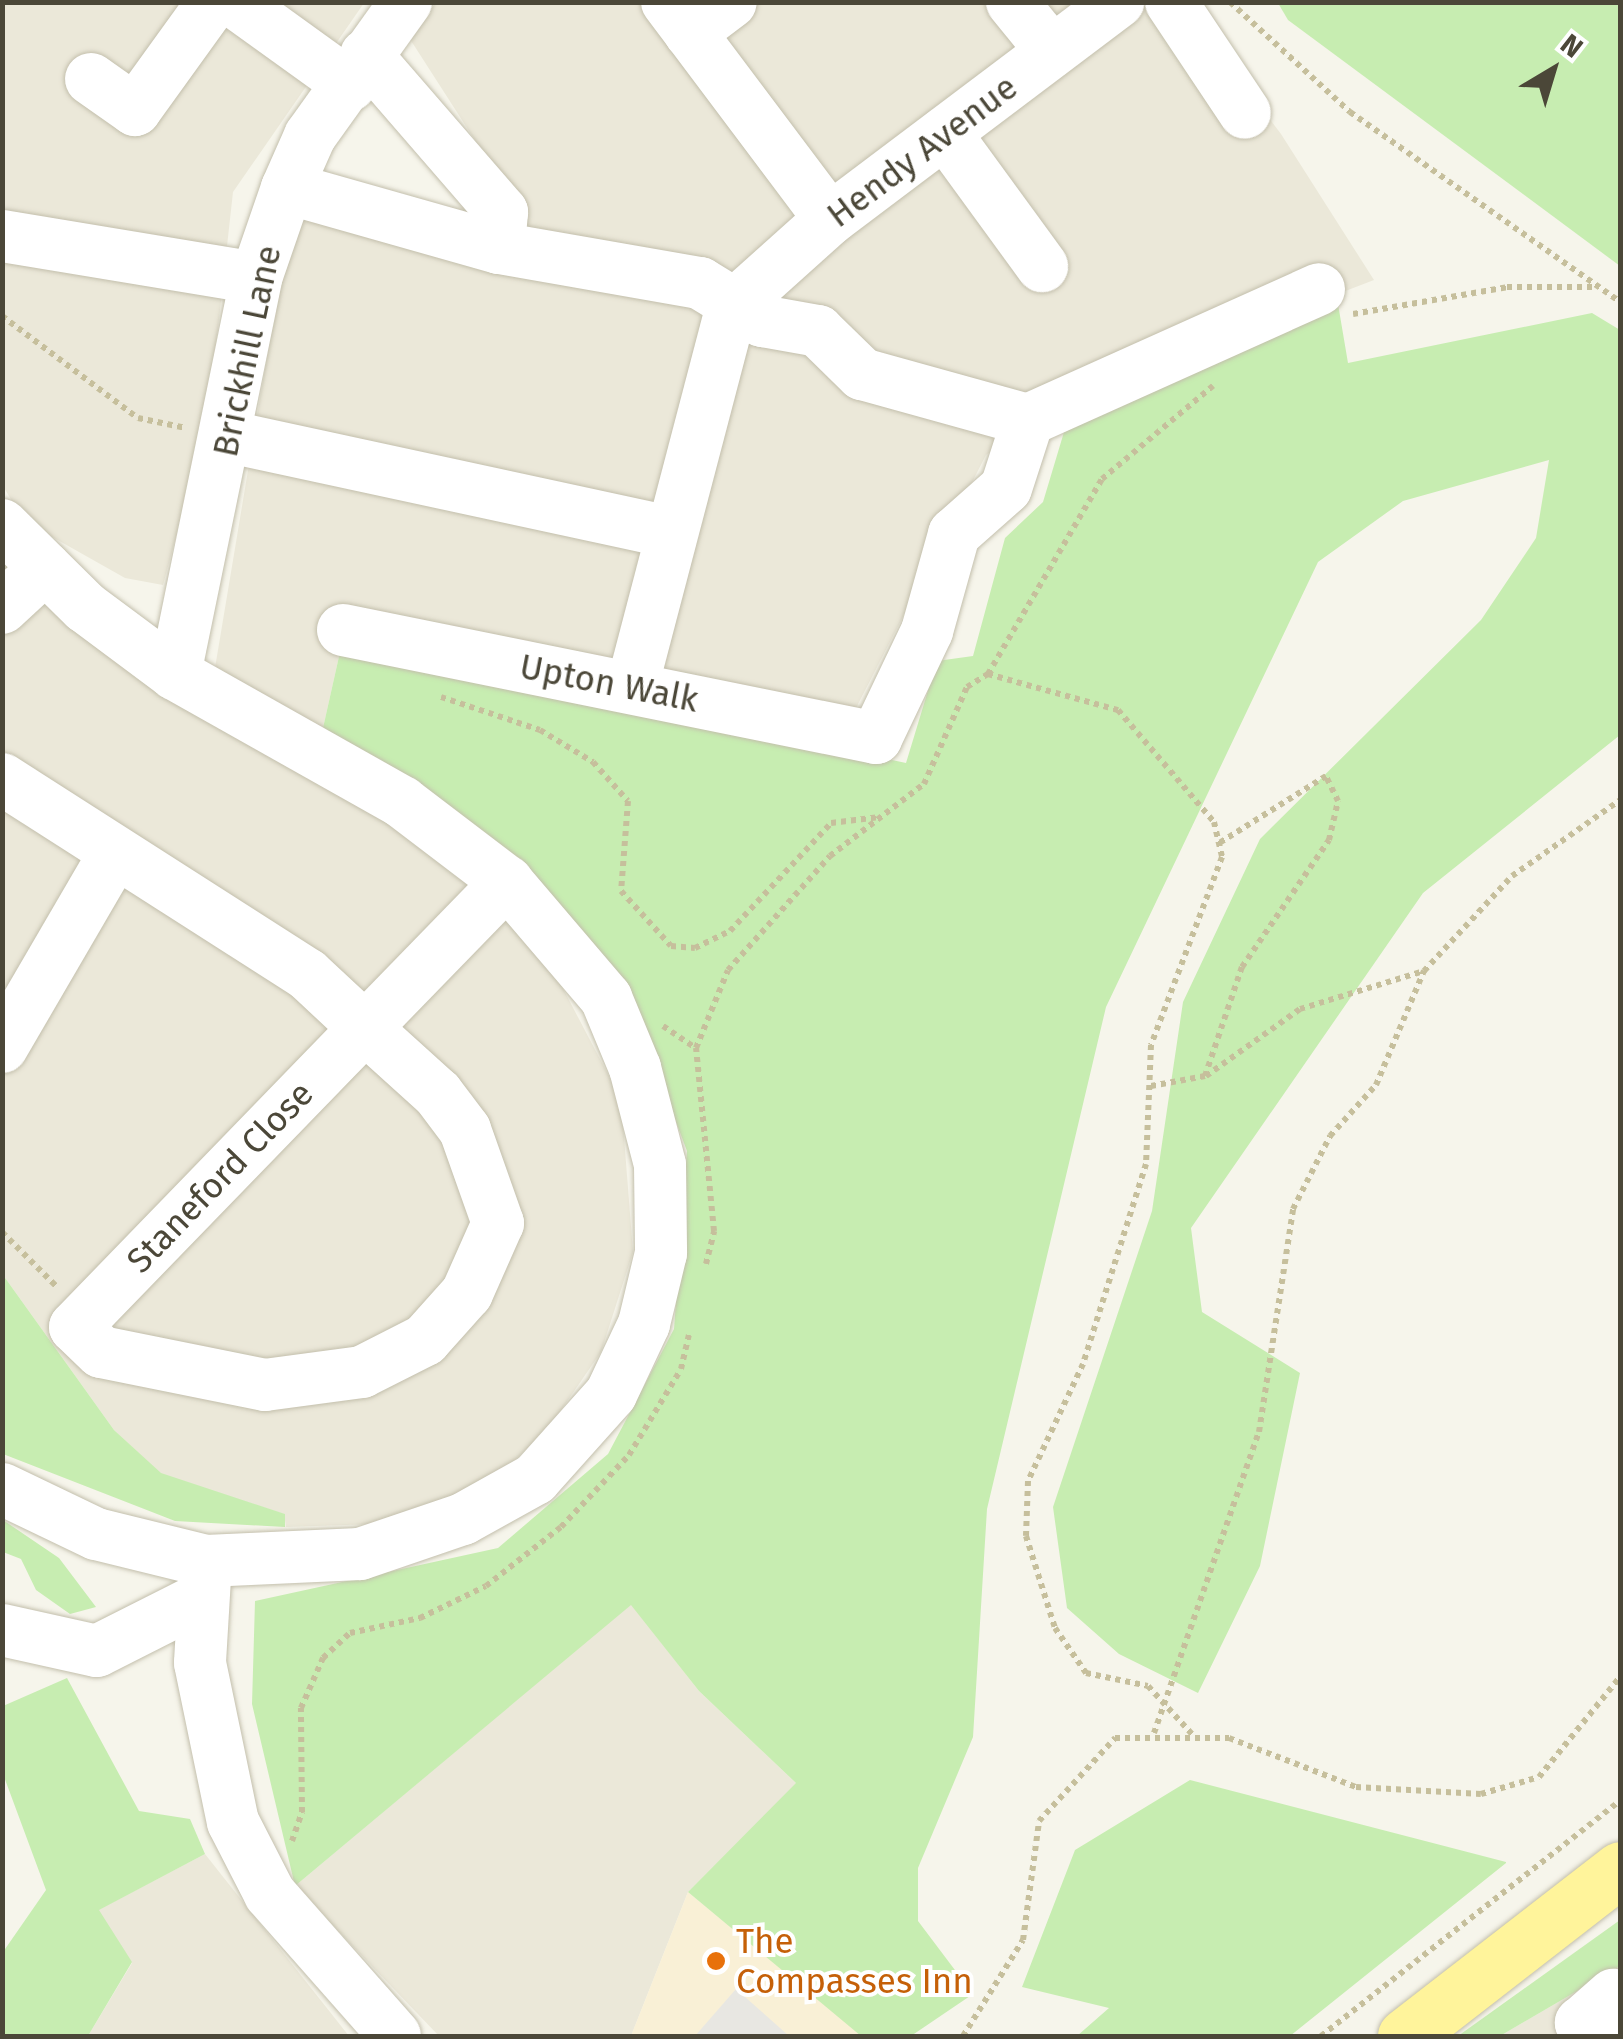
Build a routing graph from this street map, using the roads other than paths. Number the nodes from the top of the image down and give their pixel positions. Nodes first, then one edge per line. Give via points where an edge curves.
1 (213, 2) edge
2 (235, 2) edge
3 (406, 2) edge
4 (1012, 2) edge
5 (1118, 2) edge
6 (1171, 2) edge
7 (696, 13) edge
8 (1052, 51) junction
9 (358, 70) junction
10 (92, 79) dead end
11 (1246, 112) dead end
12 (945, 133) junction
13 (286, 188) junction
14 (830, 219) junction
15 (2, 236) edge
16 (499, 248) junction
17 (1042, 266) dead end
18 (256, 278) junction
19 (1330, 305) road end
20 (732, 307) junction
21 (1028, 420) junction
22 (230, 436) junction
23 (2, 524) edge
24 (668, 532) junction
25 (46, 568) junction
26 (2, 608) edge
27 (342, 630) dead end
28 (175, 674) junction
29 (632, 687) junction
30 (2, 779) edge
31 (115, 853) junction
32 (508, 882) junction
33 (365, 1028) junction
34 (2, 1047) edge
35 (2, 1489) edge
36 (203, 1580) junction
37 (2, 1630) edge
38 (1620, 1870) edge
39 (394, 2036) edge
40 (1405, 2036) edge

1 - 10 street via 136,110
2 - 9 street
3 - 9 street, Brickhill Lane
4 - 8 street
5 - 8 street, Hendy Avenue
6 - 11 street
7 - 14 street
8 - 12 street, Hendy Avenue
9 - 13 street, Brickhill Lane via 310,136
9 - 16 street via 502,212
12 - 14 street, Hendy Avenue
12 - 17 street
13 - 16 street
13 - 18 street, Brickhill Lane
14 - 20 street, Hendy Avenue
15 - 18 street
16 - 20 street via 700,283
18 - 22 street, Brickhill Lane
19 - 21 street
20 - 21 street via 818,331 862,374
20 - 24 street
21 - 29 street, Upton Walk via 1006,488 954,534 927,631 876,738
22 - 24 street
22 - 28 street, Brickhill Lane
23 - 25 street
24 - 29 street
25 - 26 street
25 - 28 street
27 - 29 street, Upton Walk
28 - 32 street via 402,802
30 - 31 street
31 - 33 street via 307,974
31 - 34 street
32 - 33 street, Staneford Close
32 - 36 street via 606,998 635,1068 660,1165 661,1253 644,1324 611,1394 535,1479 463,1519 360,1554
33 - 33 street, Staneford Close via 465,1130 498,1223 467,1293 425,1340 362,1372 265,1386 101,1352 80,1322
35 - 36 street
36 - 37 street via 97,1651
36 - 39 street via 200,1664 234,1822 270,1894
38 - 40 main road

